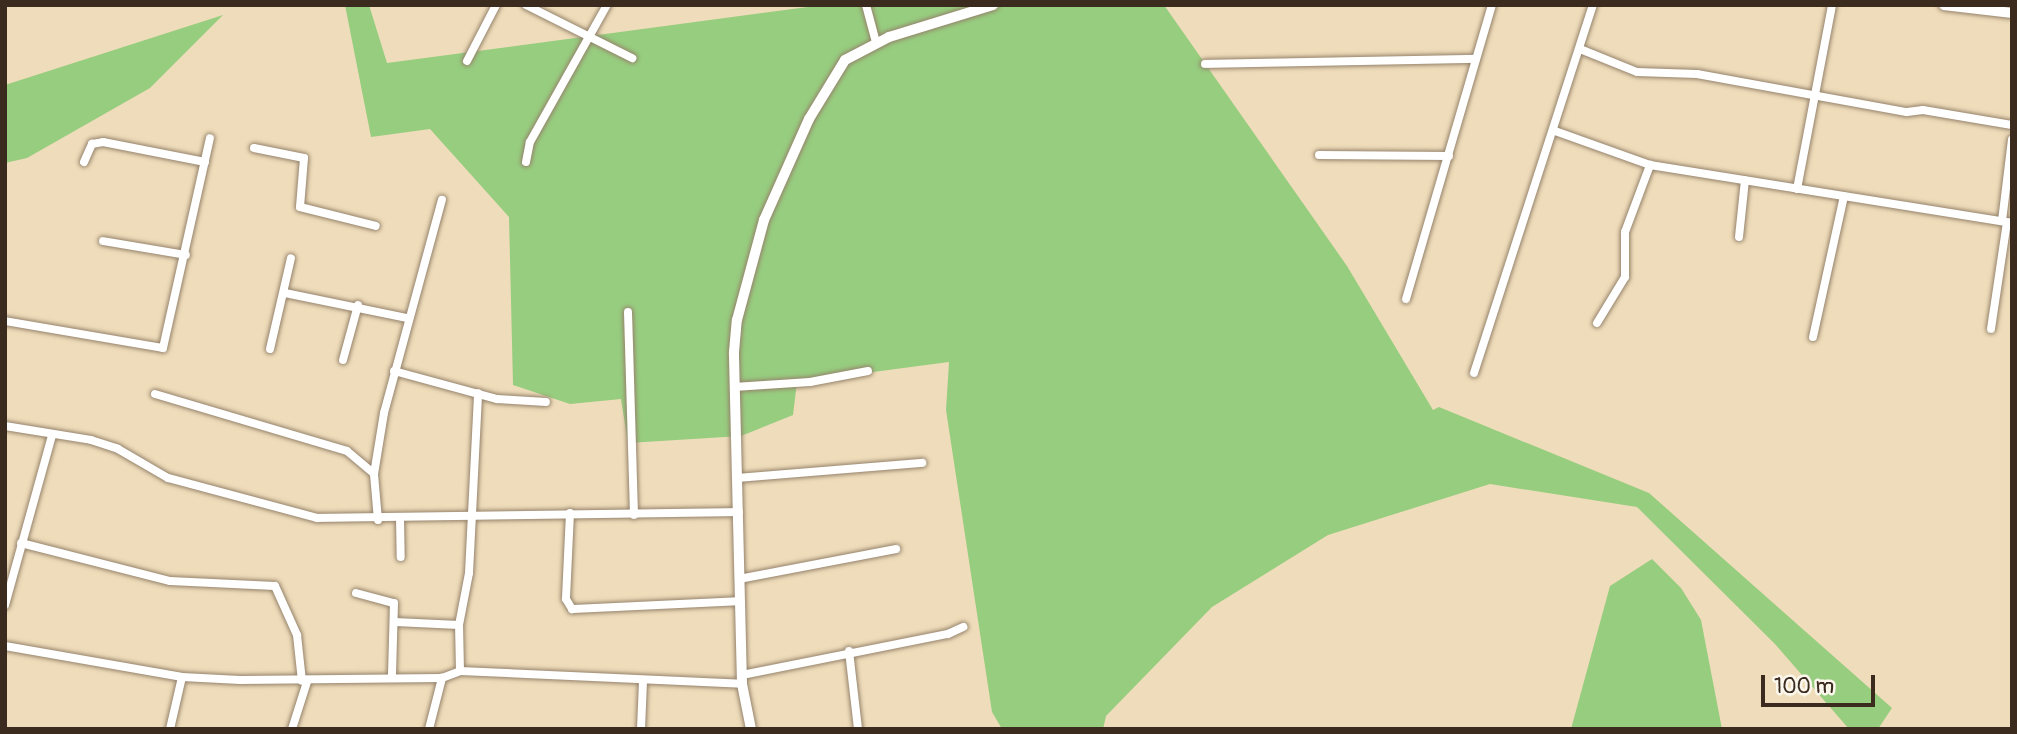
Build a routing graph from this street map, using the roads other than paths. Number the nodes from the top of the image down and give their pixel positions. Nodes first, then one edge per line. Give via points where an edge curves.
1 (496, 5) edge
2 (526, 5) edge
3 (607, 5) edge
4 (866, 5) edge
5 (993, 5) edge
6 (1492, 5) edge
7 (1593, 5) edge
8 (1832, 5) edge
9 (1944, 5) edge
10 (972, 9) edge
11 (2012, 13) edge
12 (587, 38) junction
13 (876, 42) junction
14 (1580, 49) junction
15 (632, 58) dead end
16 (1476, 59) junction
17 (467, 61) dead end
18 (1205, 64) dead end
19 (1815, 97) junction
20 (2012, 125) edge
21 (1555, 131) junction
22 (210, 138) dead end
23 (2012, 141) edge
24 (254, 148) dead end
25 (1319, 155) dead end
26 (1449, 156) junction
27 (84, 162) dead end
28 (205, 162) junction
29 (526, 162) dead end
30 (1650, 165) junction
31 (1745, 180) junction
32 (1797, 189) junction
33 (1844, 196) junction
34 (442, 200) dead end
35 (2007, 222) edge
36 (376, 226) dead end
37 (1739, 237) dead end
38 (103, 241) dead end
39 (186, 255) junction
40 (291, 258) dead end
41 (285, 293) junction
42 (1406, 299) dead end
43 (358, 305) junction
44 (628, 312) dead end
45 (407, 318) junction
46 (5, 321) edge
47 (1597, 323) dead end
48 (1991, 329) dead end
49 (1814, 337) dead end
50 (270, 349) dead end
51 (343, 360) dead end
52 (394, 371) junction
53 (868, 371) dead end
54 (1474, 373) dead end
55 (734, 387) junction
56 (478, 393) junction
57 (155, 394) dead end
58 (546, 402) dead end
59 (5, 426) edge
60 (52, 436) junction
61 (922, 463) dead end
62 (374, 474) junction
63 (738, 478) junction
64 (739, 512) junction
65 (570, 513) junction
66 (634, 515) junction
67 (472, 516) junction
68 (400, 518) junction
69 (378, 520) junction
70 (22, 543) junction
71 (897, 549) dead end
72 (401, 557) dead end
73 (740, 579) junction
74 (356, 593) dead end
75 (740, 601) junction
76 (5, 606) edge
77 (395, 622) junction
78 (458, 625) junction
79 (963, 627) dead end
80 (5, 646) edge
81 (849, 651) junction
82 (460, 671) junction
83 (393, 676) junction
84 (182, 677) junction
85 (442, 678) junction
86 (742, 679) junction
87 (304, 682) junction
88 (643, 682) junction
89 (170, 729) edge
90 (292, 729) edge
91 (429, 729) edge
92 (641, 729) edge
93 (751, 729) edge
94 (858, 729) edge

1 - 17 street
2 - 12 street
3 - 12 street
4 - 13 street
5 - 10 street
6 - 16 street
7 - 14 street
8 - 19 street
9 - 11 street
10 - 13 street
12 - 15 street
12 - 29 street via 530,142
13 - 55 street via 845,60 828,85 764,220 737,320
14 - 19 street via 1637,72 1697,74
14 - 21 street
16 - 18 street
16 - 26 street
19 - 20 street
19 - 32 street
21 - 30 street
21 - 54 street
22 - 28 street
23 - 35 street
24 - 36 street via 304,158 300,207
25 - 26 street
26 - 42 street
27 - 28 street via 92,144 103,142
28 - 39 street
30 - 31 street
30 - 47 street via 1625,232 1625,277
31 - 32 street
31 - 37 street
32 - 33 street
33 - 35 street
33 - 49 street
34 - 45 street
35 - 48 street
38 - 39 street
39 - 46 street via 163,348
40 - 41 street
41 - 43 street
41 - 50 street
43 - 45 street
43 - 51 street
44 - 66 street
45 - 52 street
52 - 56 street
52 - 62 street
53 - 55 street via 810,382
55 - 63 street
56 - 58 street
56 - 67 street
57 - 62 street via 347,451
59 - 60 street
60 - 69 street via 118,449 168,478 194,487 317,518
60 - 70 street
61 - 63 street
62 - 69 street
63 - 64 street
64 - 66 street
64 - 73 street
65 - 66 street
65 - 67 street
65 - 75 street via 566,599 572,609
67 - 68 street
67 - 78 street via 469,573
68 - 69 street
68 - 72 street
70 - 76 street
70 - 87 street via 170,581 275,586 297,635
71 - 73 street
73 - 75 street
74 - 77 street via 394,603
75 - 86 street
77 - 78 street
77 - 83 street
78 - 82 street
79 - 81 street via 948,634
80 - 84 street
81 - 86 street
81 - 94 street
82 - 85 street
82 - 88 street
83 - 85 street
83 - 87 street
84 - 87 street
84 - 89 street
85 - 91 street
86 - 88 street
86 - 93 street
87 - 90 street
88 - 92 street

